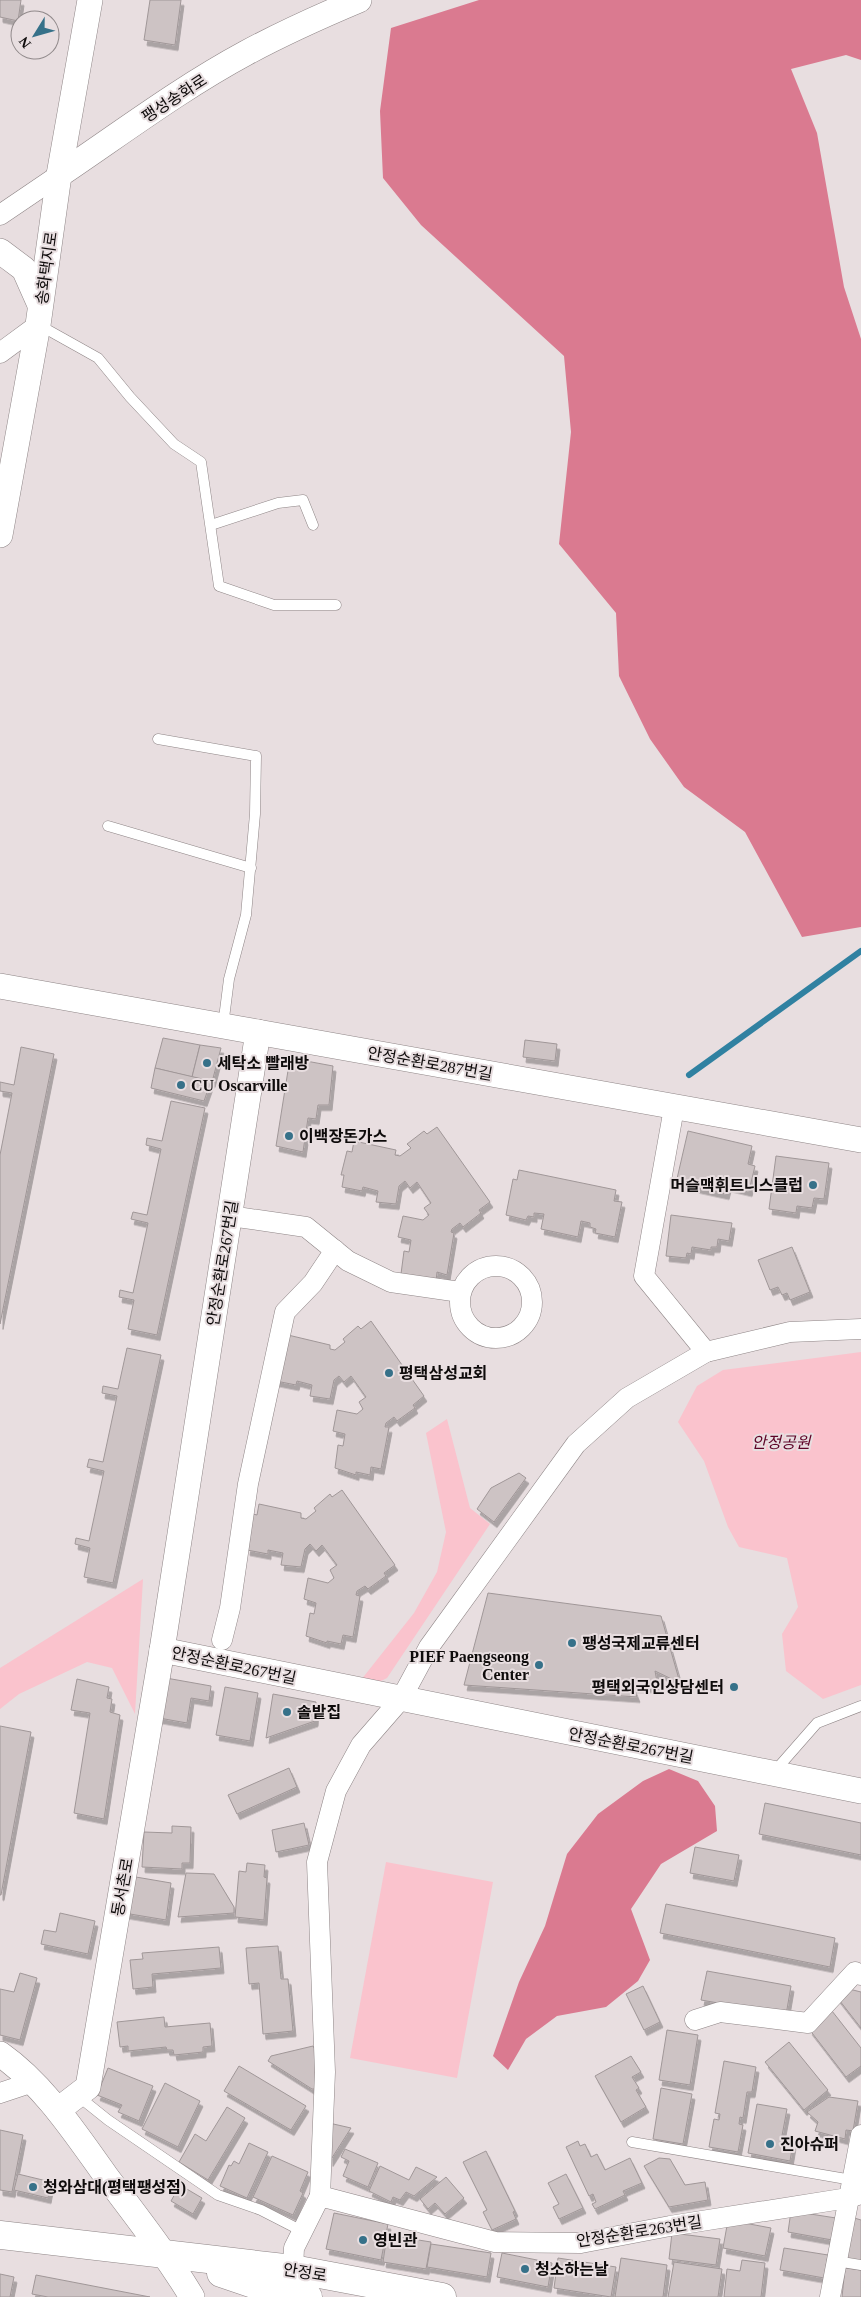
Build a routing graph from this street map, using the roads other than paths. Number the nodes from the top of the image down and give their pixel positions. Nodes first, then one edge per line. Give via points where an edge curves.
1 (90, 0) edge
2 (359, 0) edge
3 (59, 175) junction
4 (0, 215) edge
5 (0, 251) edge
6 (39, 315) junction
7 (0, 353) edge
8 (211, 525) junction
9 (313, 525) dead end
10 (0, 535) edge
11 (336, 605) dead end
12 (158, 739) dead end
13 (108, 826) dead end
14 (251, 868) junction
15 (0, 986) edge
16 (223, 1026) junction
17 (258, 1032) junction
18 (674, 1108) junction
19 (861, 1140) edge
20 (230, 1216) junction
21 (335, 1250) junction
22 (460, 1292) dead end
23 (861, 1328) edge
24 (706, 1352) junction
25 (222, 1640) dead end
26 (162, 1650) junction
27 (401, 1700) junction
28 (861, 1706) edge
29 (774, 1773) junction
30 (861, 1791) edge
31 (861, 1975) edge
32 (695, 2020) dead end
33 (0, 2054) edge
34 (33, 2082) junction
35 (0, 2093) edge
36 (77, 2095) junction
37 (58, 2110) junction
38 (861, 2135) edge
39 (632, 2142) dead end
40 (857, 2192) edge
41 (320, 2196) junction
42 (302, 2231) junction
43 (0, 2235) edge
44 (167, 2256) junction
45 (836, 2262) junction
46 (861, 2265) edge
47 (293, 2269) junction
48 (192, 2297) edge
49 (308, 2297) edge
50 (442, 2297) edge
51 (830, 2297) edge

1 - 3 street, 송화택지로
2 - 3 street, 팽성송화로 via 245,53 173,97
3 - 4 street, 팽성송화로
3 - 6 street, 송화택지로
5 - 6 street via 24,269
6 - 7 street
6 - 8 lane via 98,358 174,444 201,462
6 - 10 street, 송화택지로
8 - 9 lane via 278,503 304,500
8 - 11 lane via 219,586 274,605
12 - 14 lane via 256,756
13 - 14 lane
14 - 16 lane via 246,915 229,979
15 - 16 street, 안정순환로287번길
16 - 17 street, 안정순환로287번길
17 - 18 street, 안정순환로287번길
17 - 20 street, 안정순환로267번길
18 - 19 street, 안정순환로287번길
18 - 24 street via 644,1276
20 - 21 street via 306,1226
20 - 26 street, 안정순환로267번길
21 - 22 street via 348,1261 391,1282
21 - 25 street via 313,1283 285,1312 248,1484 230,1608
23 - 24 street via 790,1332
24 - 27 street via 627,1398 576,1444 429,1647
26 - 27 street, 안정순환로267번길
26 - 36 street, 동서촌로 via 88,2087
27 - 29 street, 안정순환로267번길
27 - 41 street via 361,1745 336,1791 317,1862 325,2072
28 - 29 lane via 817,1723
29 - 30 street, 안정순환로267번길
31 - 32 street via 854,1972 808,2024 720,2012
33 - 34 street
34 - 35 street
34 - 37 street
36 - 37 street, 동서촌로
36 - 42 lane via 218,2196 261,2210
37 - 44 street
38 - 40 street
39 - 40 lane
40 - 41 street, 안정순환로263번길 via 581,2243 495,2242
40 - 45 street
41 - 42 street
42 - 47 street via 294,2248
43 - 44 main road, 안정로
44 - 47 main road, 안정로
44 - 48 street
44 - 49 main road, 안정로 via 277,2292
45 - 46 lane
45 - 51 street
47 - 50 main road, 안정로

